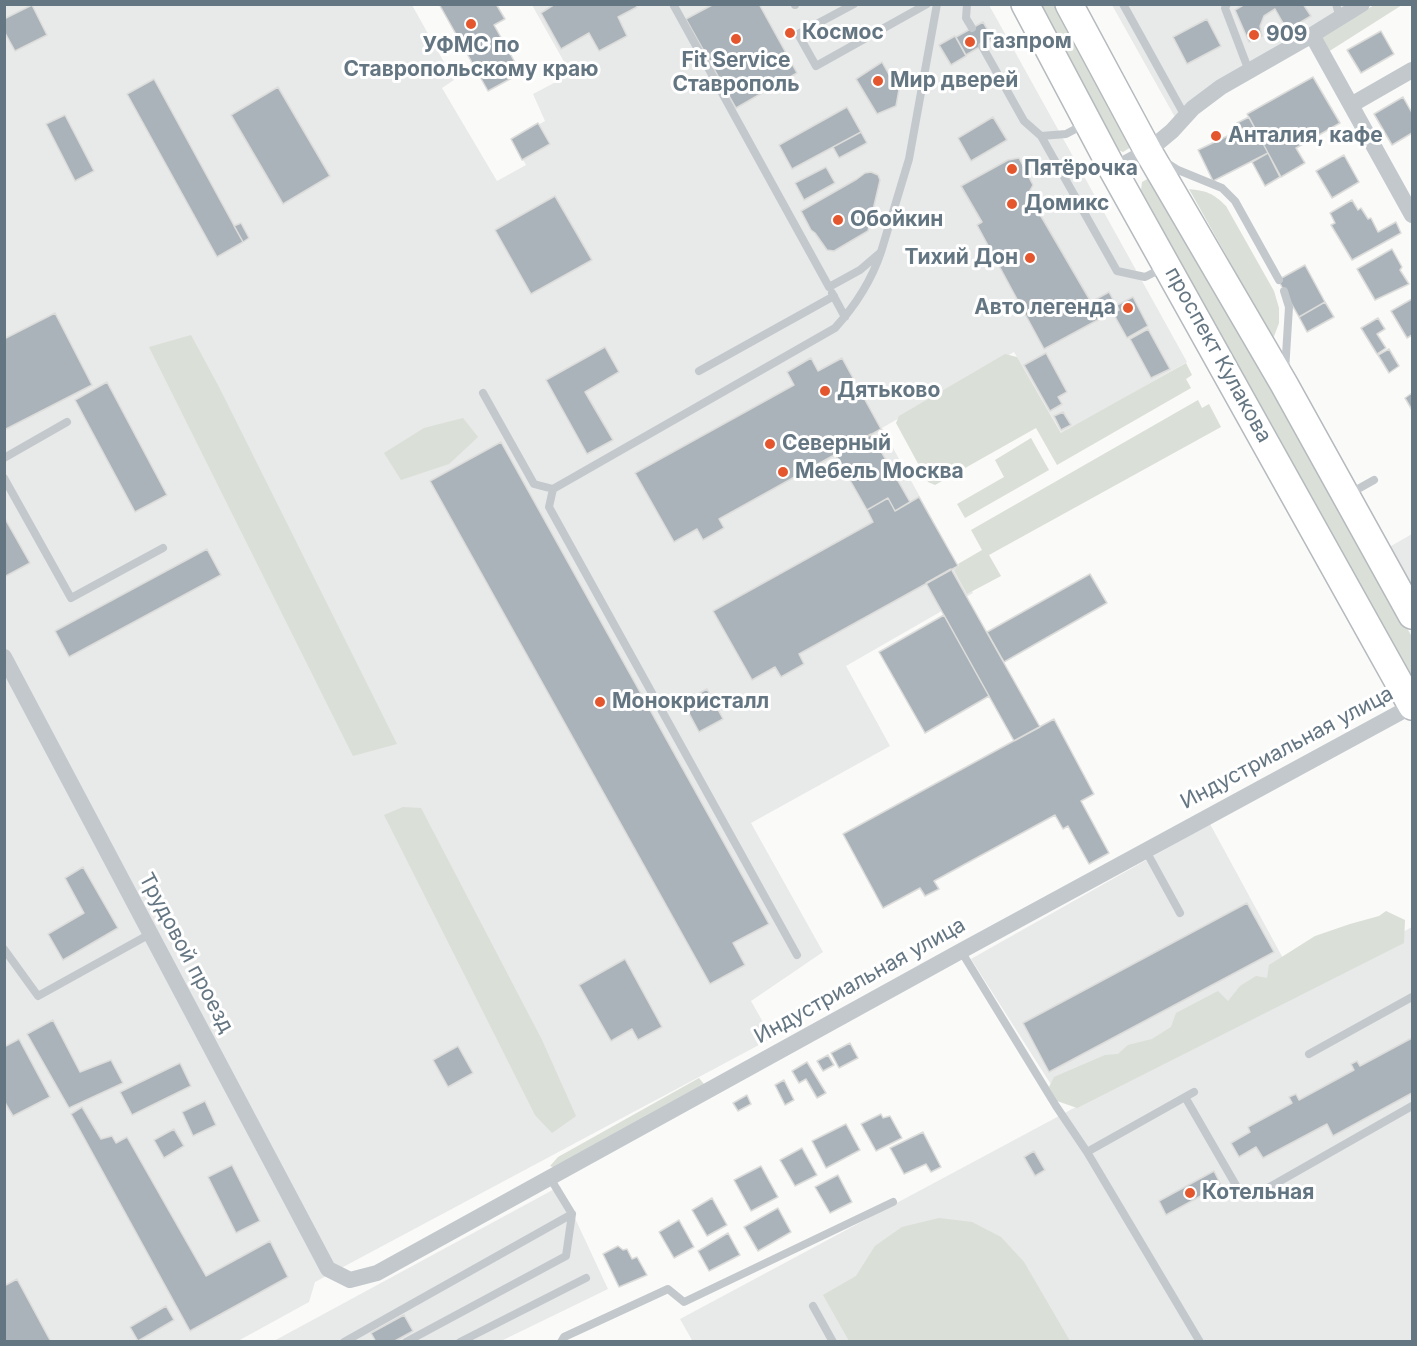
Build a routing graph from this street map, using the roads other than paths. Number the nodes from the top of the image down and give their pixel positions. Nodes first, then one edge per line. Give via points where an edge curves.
1 (673, 4) edge
2 (854, 4) edge
3 (927, 4) edge
4 (937, 4) edge
5 (967, 4) edge
6 (1024, 4) edge
7 (1069, 4) edge
8 (1124, 4) edge
9 (1227, 4) edge
10 (1362, 4) edge
11 (1338, 11) edge
12 (972, 28) dead end
13 (1312, 35) junction
14 (982, 46) dead end
15 (1413, 70) edge
16 (1249, 71) junction
17 (1351, 105) junction
18 (1185, 116) junction
19 (1088, 123) junction
20 (1041, 136) junction
21 (1148, 151) junction
22 (1113, 170) junction
23 (1413, 215) edge
24 (881, 252) junction
25 (1168, 265) junction
26 (1279, 280) dead end
27 (829, 287) junction
28 (1284, 291) dead end
29 (834, 296) junction
30 (845, 317) junction
31 (699, 371) dead end
32 (1284, 384) junction
33 (483, 393) dead end
34 (67, 422) dead end
35 (4, 458) edge
36 (4, 478) edge
37 (1374, 480) dead end
38 (553, 489) junction
39 (1346, 495) junction
40 (164, 548) dead end
41 (1413, 615) edge
42 (4, 657) edge
43 (1413, 706) edge
44 (1146, 850) junction
45 (1180, 913) dead end
46 (150, 934) junction
47 (4, 949) edge
48 (961, 951) junction
49 (797, 955) dead end
50 (1413, 997) edge
51 (1309, 1054) dead end
52 (1194, 1092) dead end
53 (1185, 1097) junction
54 (1413, 1106) edge
55 (1087, 1152) junction
56 (550, 1178) junction
57 (893, 1202) dead end
58 (572, 1214) junction
59 (328, 1269) joint
60 (586, 1278) dead end
61 (813, 1306) dead end
62 (344, 1341) edge
63 (406, 1341) edge
64 (460, 1341) edge
65 (561, 1341) edge
66 (833, 1341) edge
67 (1200, 1341) edge

1 - 27 lane
2 - 3 lane via 798,34 816,66
4 - 24 lane via 909,159
5 - 12 lane via 966,18
6 - 19 main road, проспект Кулакова
7 - 21 main road, проспект Кулакова
8 - 18 lane
9 - 16 lane via 1225,8
10 - 11 street
11 - 13 street
13 - 16 street
13 - 17 street
14 - 20 lane via 1024,121
15 - 17 street
16 - 18 street via 1221,87
17 - 23 street
18 - 21 street
19 - 20 lane via 1066,134
19 - 22 main road, проспект Кулакова
20 - 25 lane via 1117,271 1145,277
21 - 22 street
21 - 26 lane via 1178,170 1222,188 1236,201
21 - 32 main road, проспект Кулакова
22 - 25 main road, проспект Кулакова
24 - 27 lane via 860,270
24 - 30 lane
25 - 43 main road, проспект Кулакова
27 - 29 lane
28 - 32 lane via 1289,308
29 - 30 lane
29 - 31 lane
30 - 38 lane via 814,341
32 - 39 main road, проспект Кулакова
33 - 38 lane via 534,484
34 - 35 lane
36 - 40 lane via 71,598
37 - 39 lane
38 - 49 lane via 549,507
39 - 41 main road, проспект Кулакова via 1402,588
42 - 46 street, Трудовой проезд
43 - 44 street, Индустриальная улица
44 - 45 lane
44 - 48 street, Индустриальная улица
46 - 47 lane via 38,996
46 - 59 street, Трудовой проезд
48 - 55 lane
48 - 56 street, Индустриальная улица
50 - 51 lane
52 - 53 lane
53 - 54 lane via 1241,1194 1252,1197
53 - 55 lane
55 - 67 lane
56 - 58 lane
56 - 59 street, Индустриальная улица via 377,1274 350,1280
57 - 65 lane via 684,1302 668,1289
58 - 62 lane
58 - 63 lane via 566,1256
60 - 64 lane
61 - 66 lane

